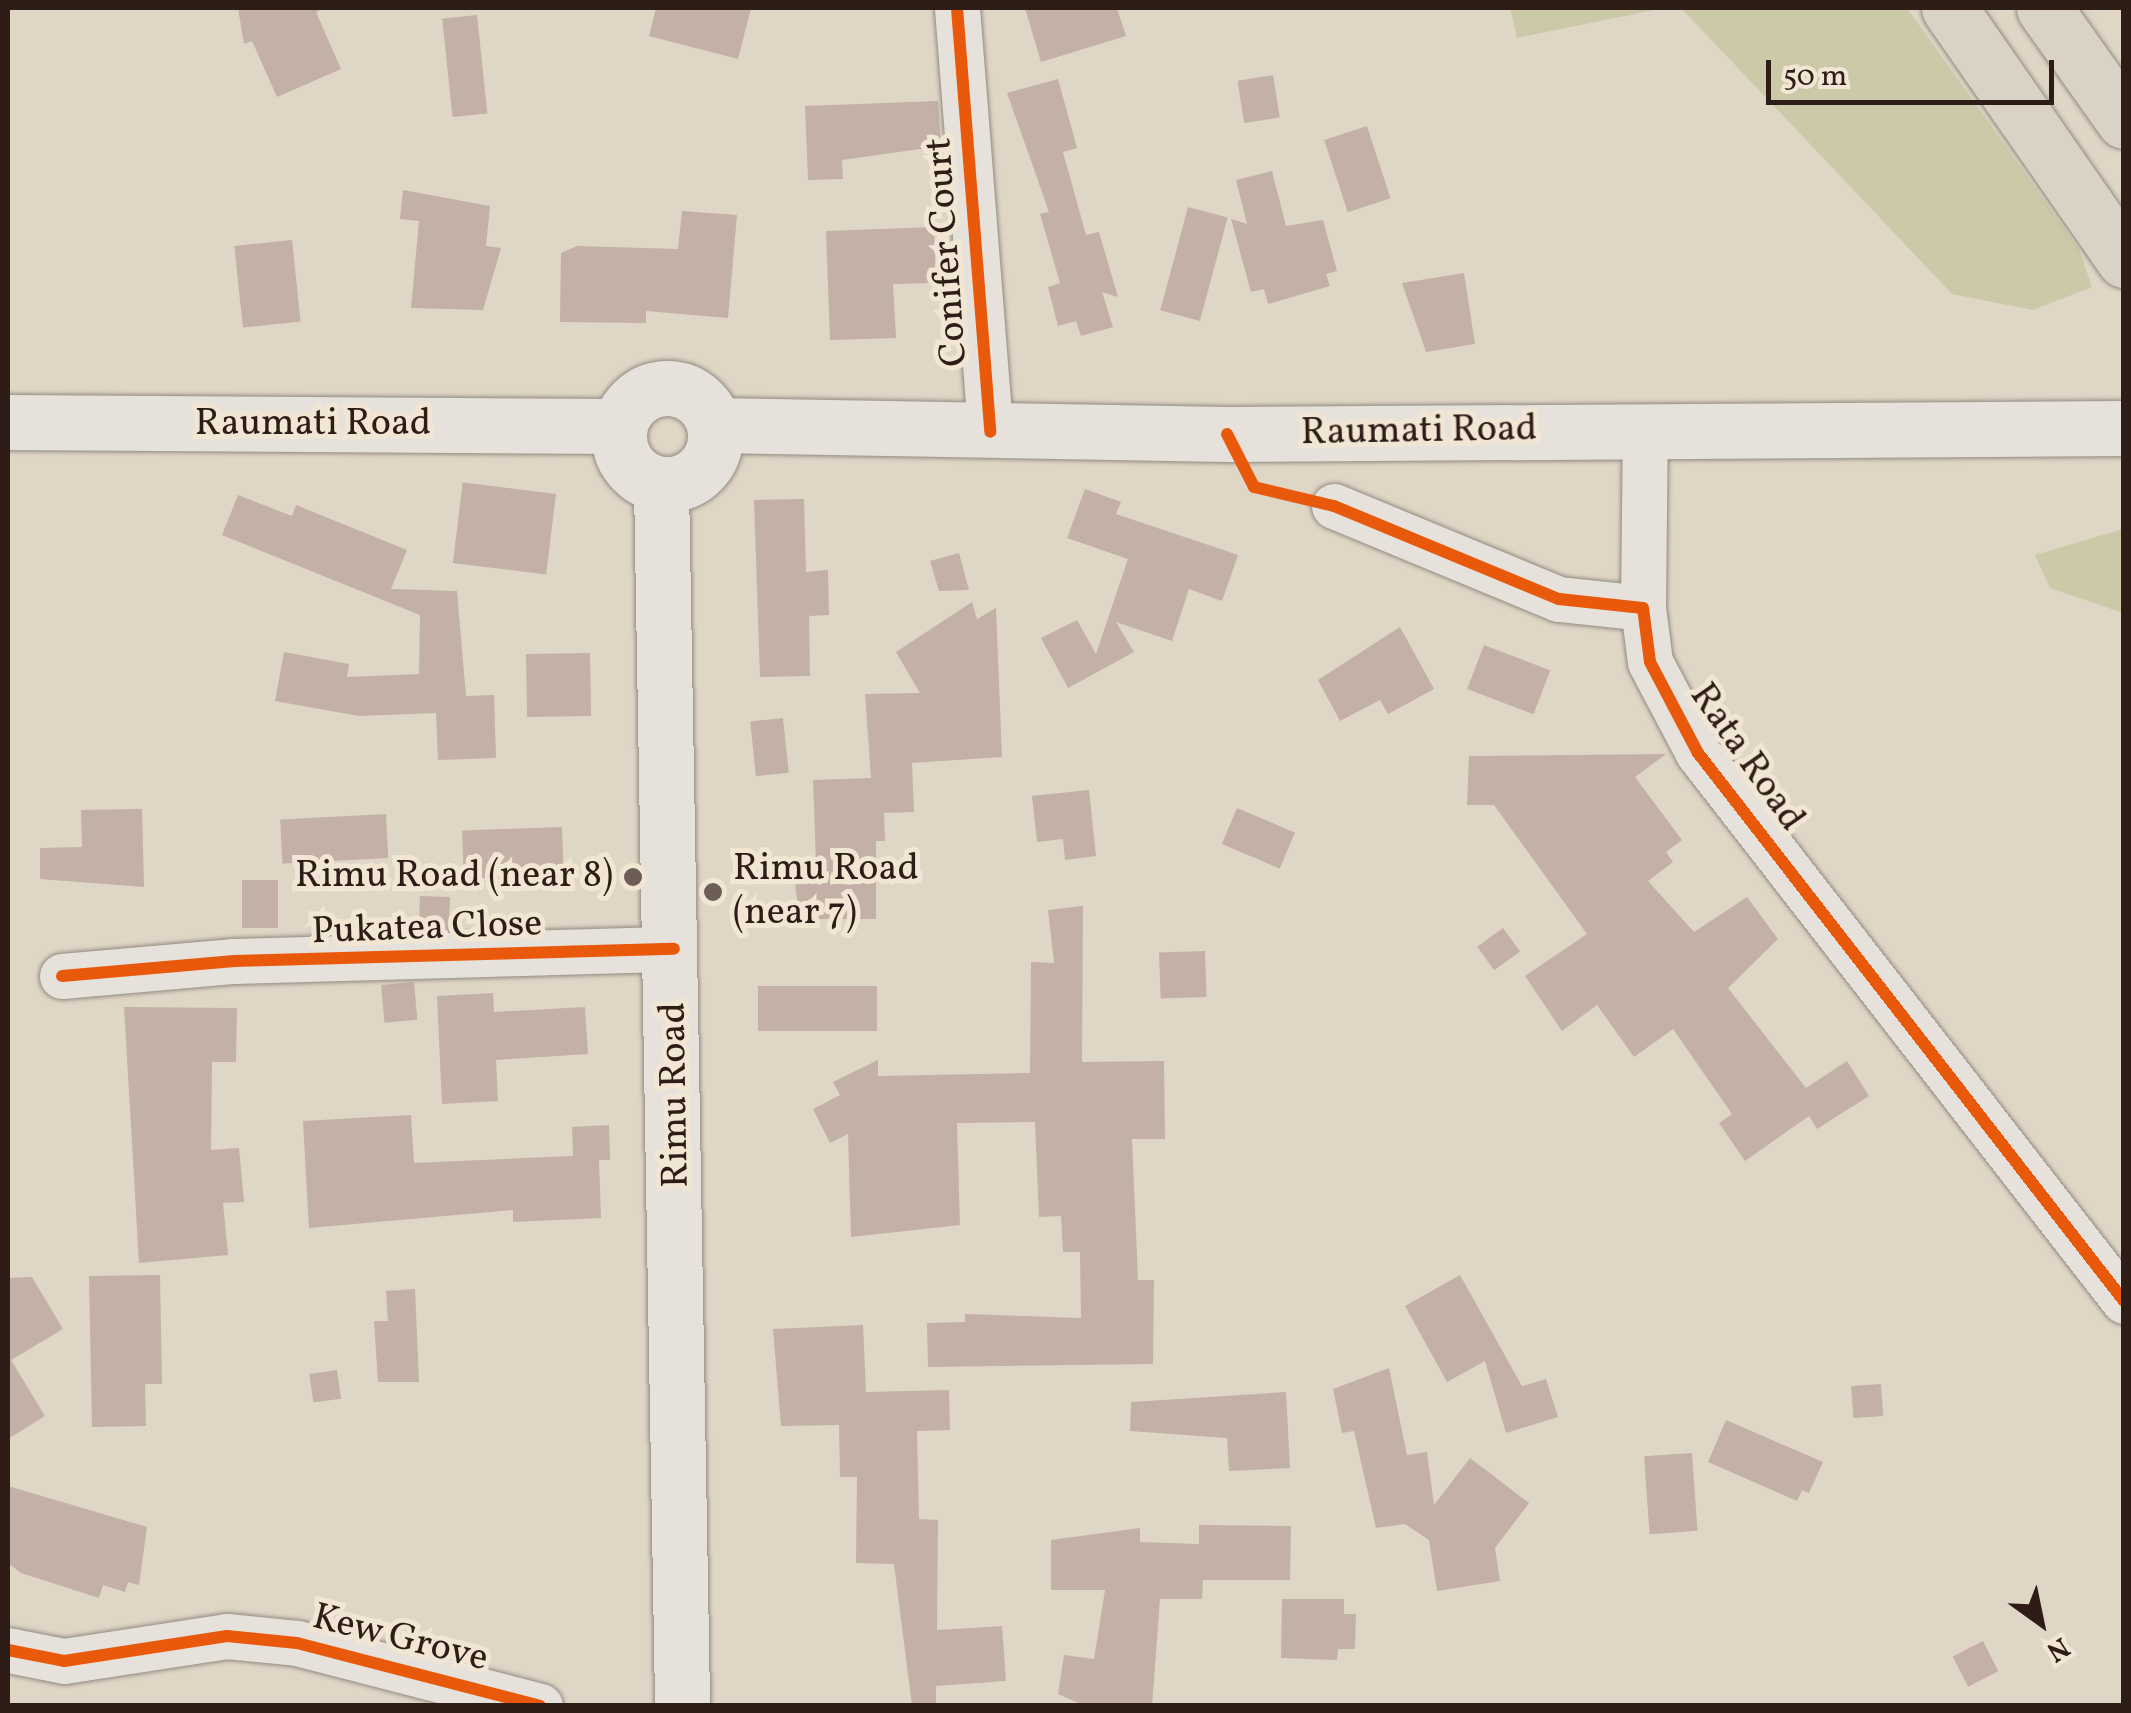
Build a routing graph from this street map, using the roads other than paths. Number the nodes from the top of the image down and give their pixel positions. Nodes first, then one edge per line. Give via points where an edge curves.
1 (957, 8) edge
2 (1950, 8) edge
3 (2044, 8) edge
4 (2124, 121) edge
5 (2124, 260) edge
6 (8, 422) edge
7 (715, 425) junction
8 (619, 426) junction
9 (2124, 428) edge
10 (1645, 430) junction
11 (990, 432) junction
12 (661, 485) junction
13 (1334, 506) dead end
14 (1643, 608) junction
15 (674, 949) junction
16 (62, 976) dead end
17 (2124, 1300) edge
18 (8, 1650) edge
19 (540, 1706) edge
20 (682, 1706) edge

1 - 11 street, Conifer Court
2 - 5 highway
3 - 4 highway
6 - 8 main road, Raumati Road
7 - 8 main road via 697,398 666,387 636,398
7 - 11 main road, Raumati Road
7 - 12 main road via 703,469
8 - 12 main road via 627,465
9 - 10 main road, Raumati Road
10 - 11 main road, Raumati Road
10 - 14 street, Rata Road
12 - 15 main road, Rimu Road
13 - 14 street via 1559,598
14 - 17 street, Rata Road via 1650,662 1698,753
15 - 16 street, Pukatea Close via 234,961
15 - 20 main road, Rimu Road
18 - 19 street, Kew Grove via 64,1661 227,1636

